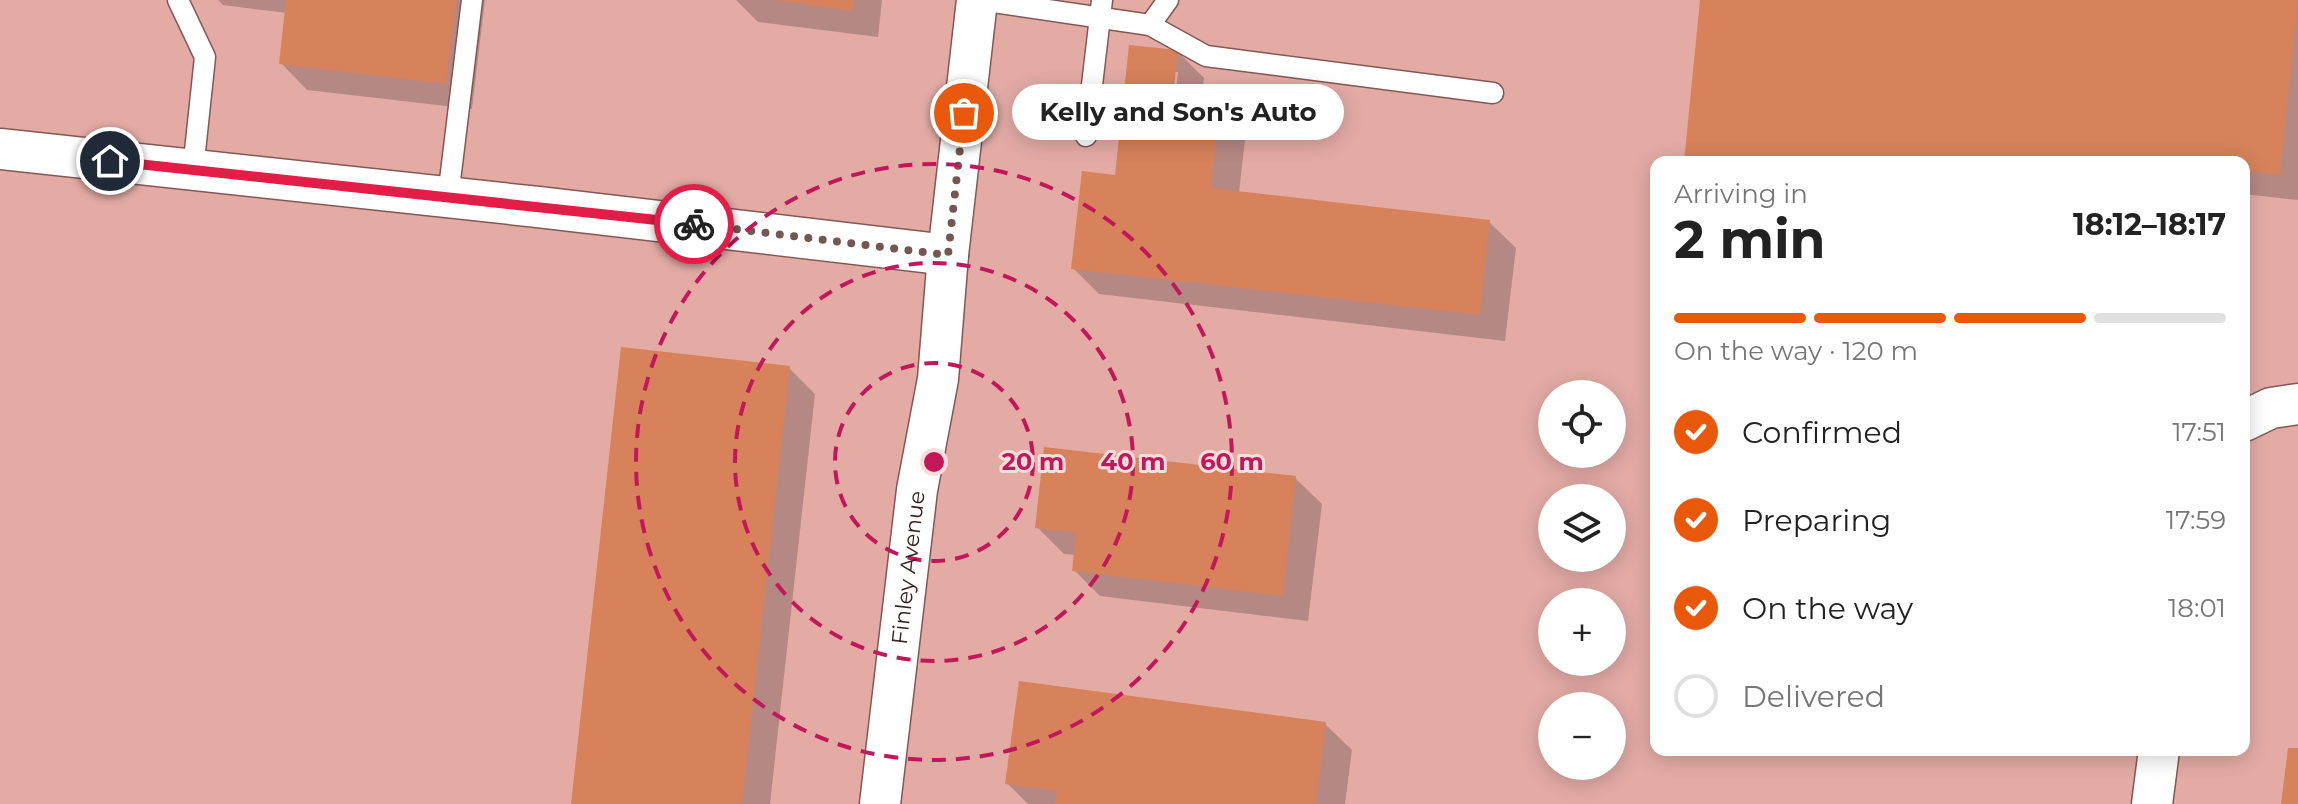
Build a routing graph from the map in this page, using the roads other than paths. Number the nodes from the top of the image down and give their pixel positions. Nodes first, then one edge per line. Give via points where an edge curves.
1 (178, 0) edge
2 (472, 0) edge
3 (978, 0) edge
4 (1168, 0) edge
5 (1101, 8) edge
6 (1150, 25) junction
7 (1493, 93) dead end
8 (1086, 136) dead end
9 (0, 149) edge
10 (193, 170) junction
11 (448, 197) junction
12 (948, 255) junction
13 (2298, 404) edge
14 (2250, 418) edge
15 (2158, 756) edge
16 (880, 804) edge
17 (2152, 804) edge

1 - 10 lane via 205,57
2 - 11 lane
3 - 5 lane
3 - 12 street, Finley Avenue
4 - 6 lane
5 - 6 lane
5 - 8 lane
6 - 7 lane via 1206,56
9 - 10 street
10 - 11 street
11 - 12 street
12 - 16 street, Finley Avenue via 938,379 917,490
13 - 14 street
15 - 17 street

